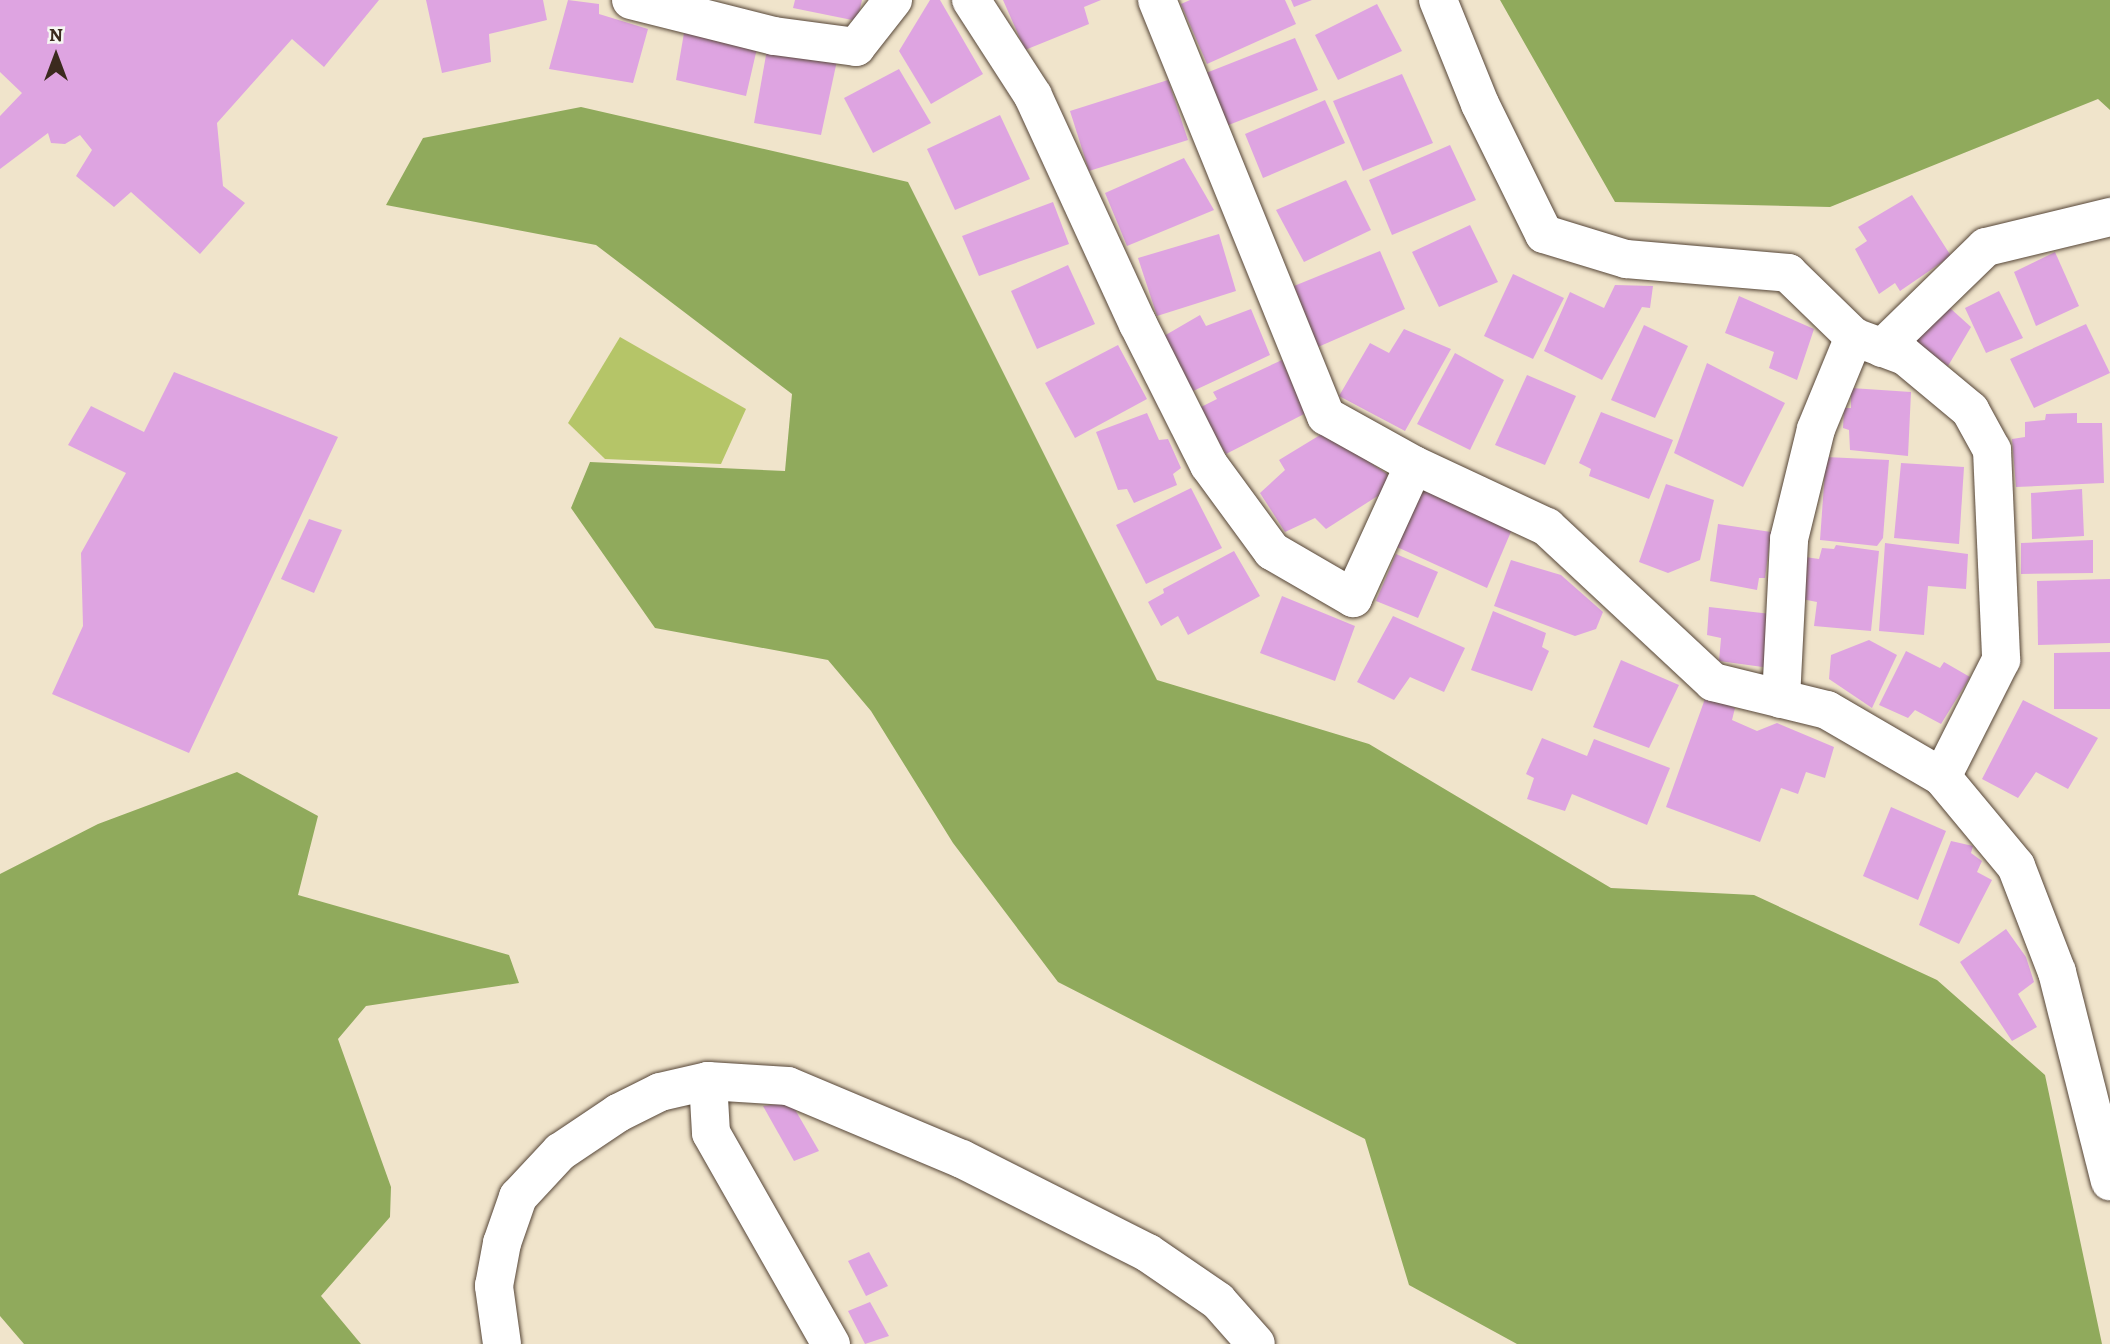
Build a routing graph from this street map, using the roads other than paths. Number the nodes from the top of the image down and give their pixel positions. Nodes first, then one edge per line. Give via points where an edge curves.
1 (631, 0) edge
2 (894, 0) edge
3 (971, 0) edge
4 (1157, 0) edge
5 (1438, 0) edge
6 (2110, 217) edge
7 (1868, 342) junction
8 (1414, 464) junction
9 (1781, 699) junction
10 (1942, 776) junction
11 (708, 1081) junction
12 (2110, 1181) edge
13 (502, 1344) edge
14 (831, 1344) edge
15 (1256, 1344) edge

1 - 2 street via 774,36 856,47
3 - 8 street via 1033,96 1138,324 1209,464 1272,551 1353,598
4 - 8 street via 1326,416
5 - 7 street via 1480,104 1544,234 1626,259 1788,273
6 - 7 street via 1986,247
7 - 9 street via 1816,429 1789,539
7 - 10 street via 1905,356 1970,410 1992,450 2001,660
8 - 9 street via 1547,527 1713,682
9 - 10 street via 1827,710
10 - 12 street via 2016,866 2057,972
11 - 13 street via 660,1092 618,1113 560,1152 518,1198 502,1243 494,1286
11 - 14 street via 711,1133
11 - 15 street via 788,1086 962,1159 1148,1253 1218,1301

